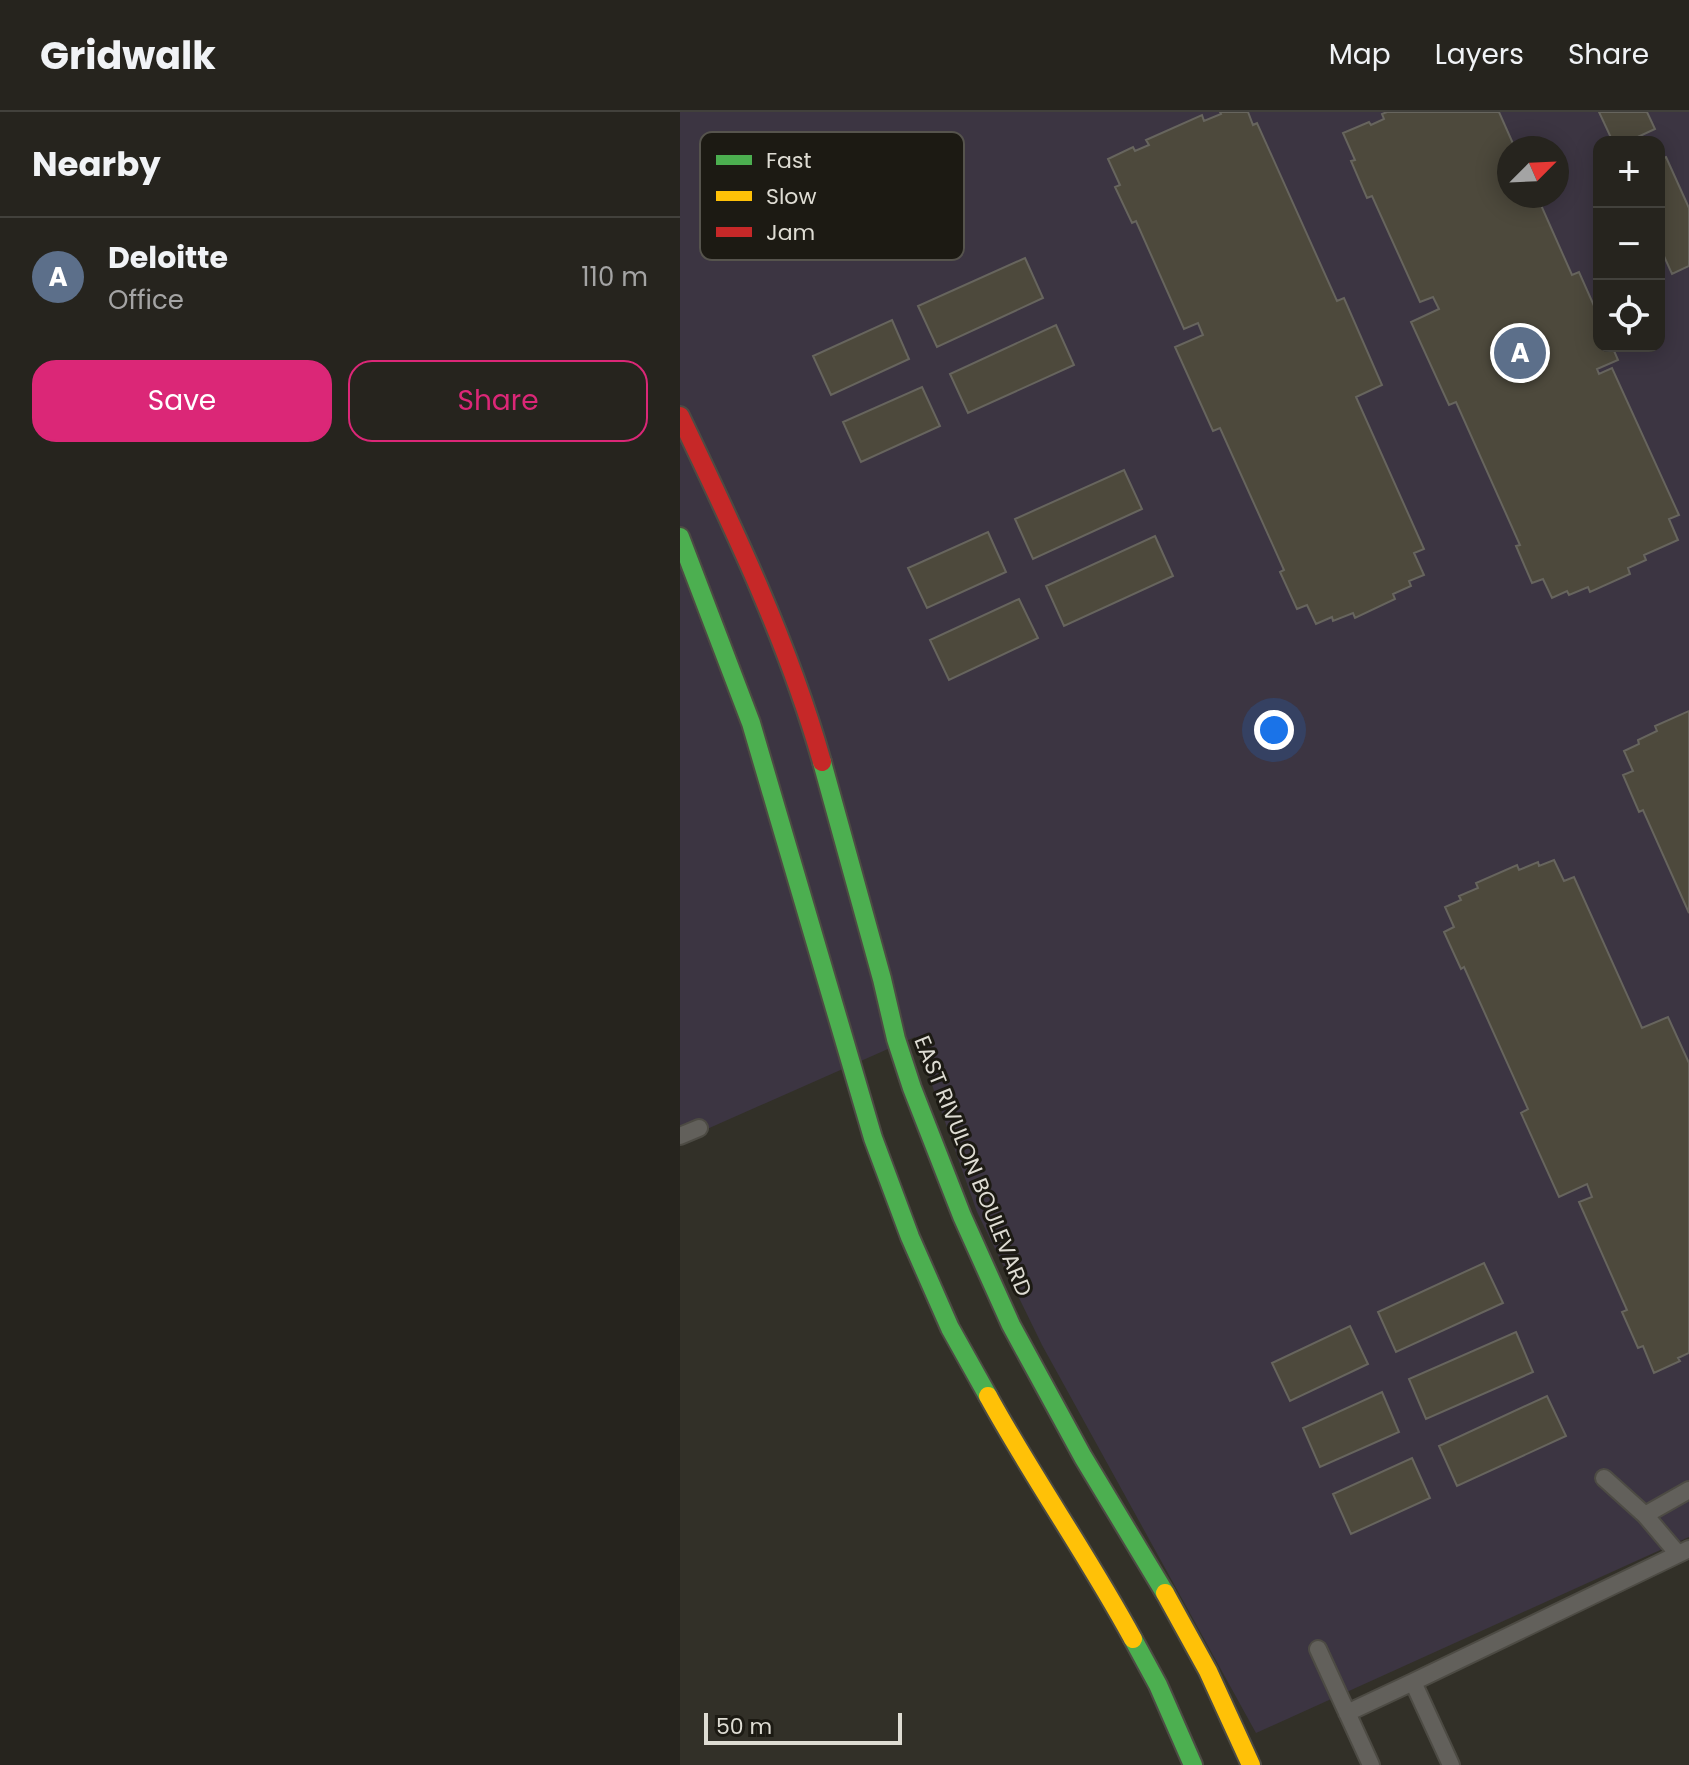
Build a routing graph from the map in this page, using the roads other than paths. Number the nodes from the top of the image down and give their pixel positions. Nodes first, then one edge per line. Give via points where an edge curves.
1 (680, 416) edge
2 (680, 537) edge
3 (699, 1128) dead end
4 (680, 1136) edge
5 (1604, 1478) dead end
6 (1689, 1490) edge
7 (1645, 1515) junction
8 (1684, 1552) edge
9 (1318, 1649) dead end
10 (1413, 1682) junction
11 (1347, 1713) junction
12 (1193, 1765) edge
13 (1251, 1765) edge
14 (1371, 1765) edge
15 (1451, 1765) edge

1 - 13 street, EAST RIVULON BOULEVARD via 779,632 819,752 882,979 890,1040 962,1216 1011,1325 1208,1671
2 - 12 street via 751,723 853,1050 873,1138 910,1237 950,1328 1102,1582 1158,1685
3 - 4 lane
5 - 7 lane
6 - 7 lane
7 - 8 lane
8 - 10 lane
9 - 11 lane
10 - 11 lane
10 - 15 lane
11 - 14 lane

